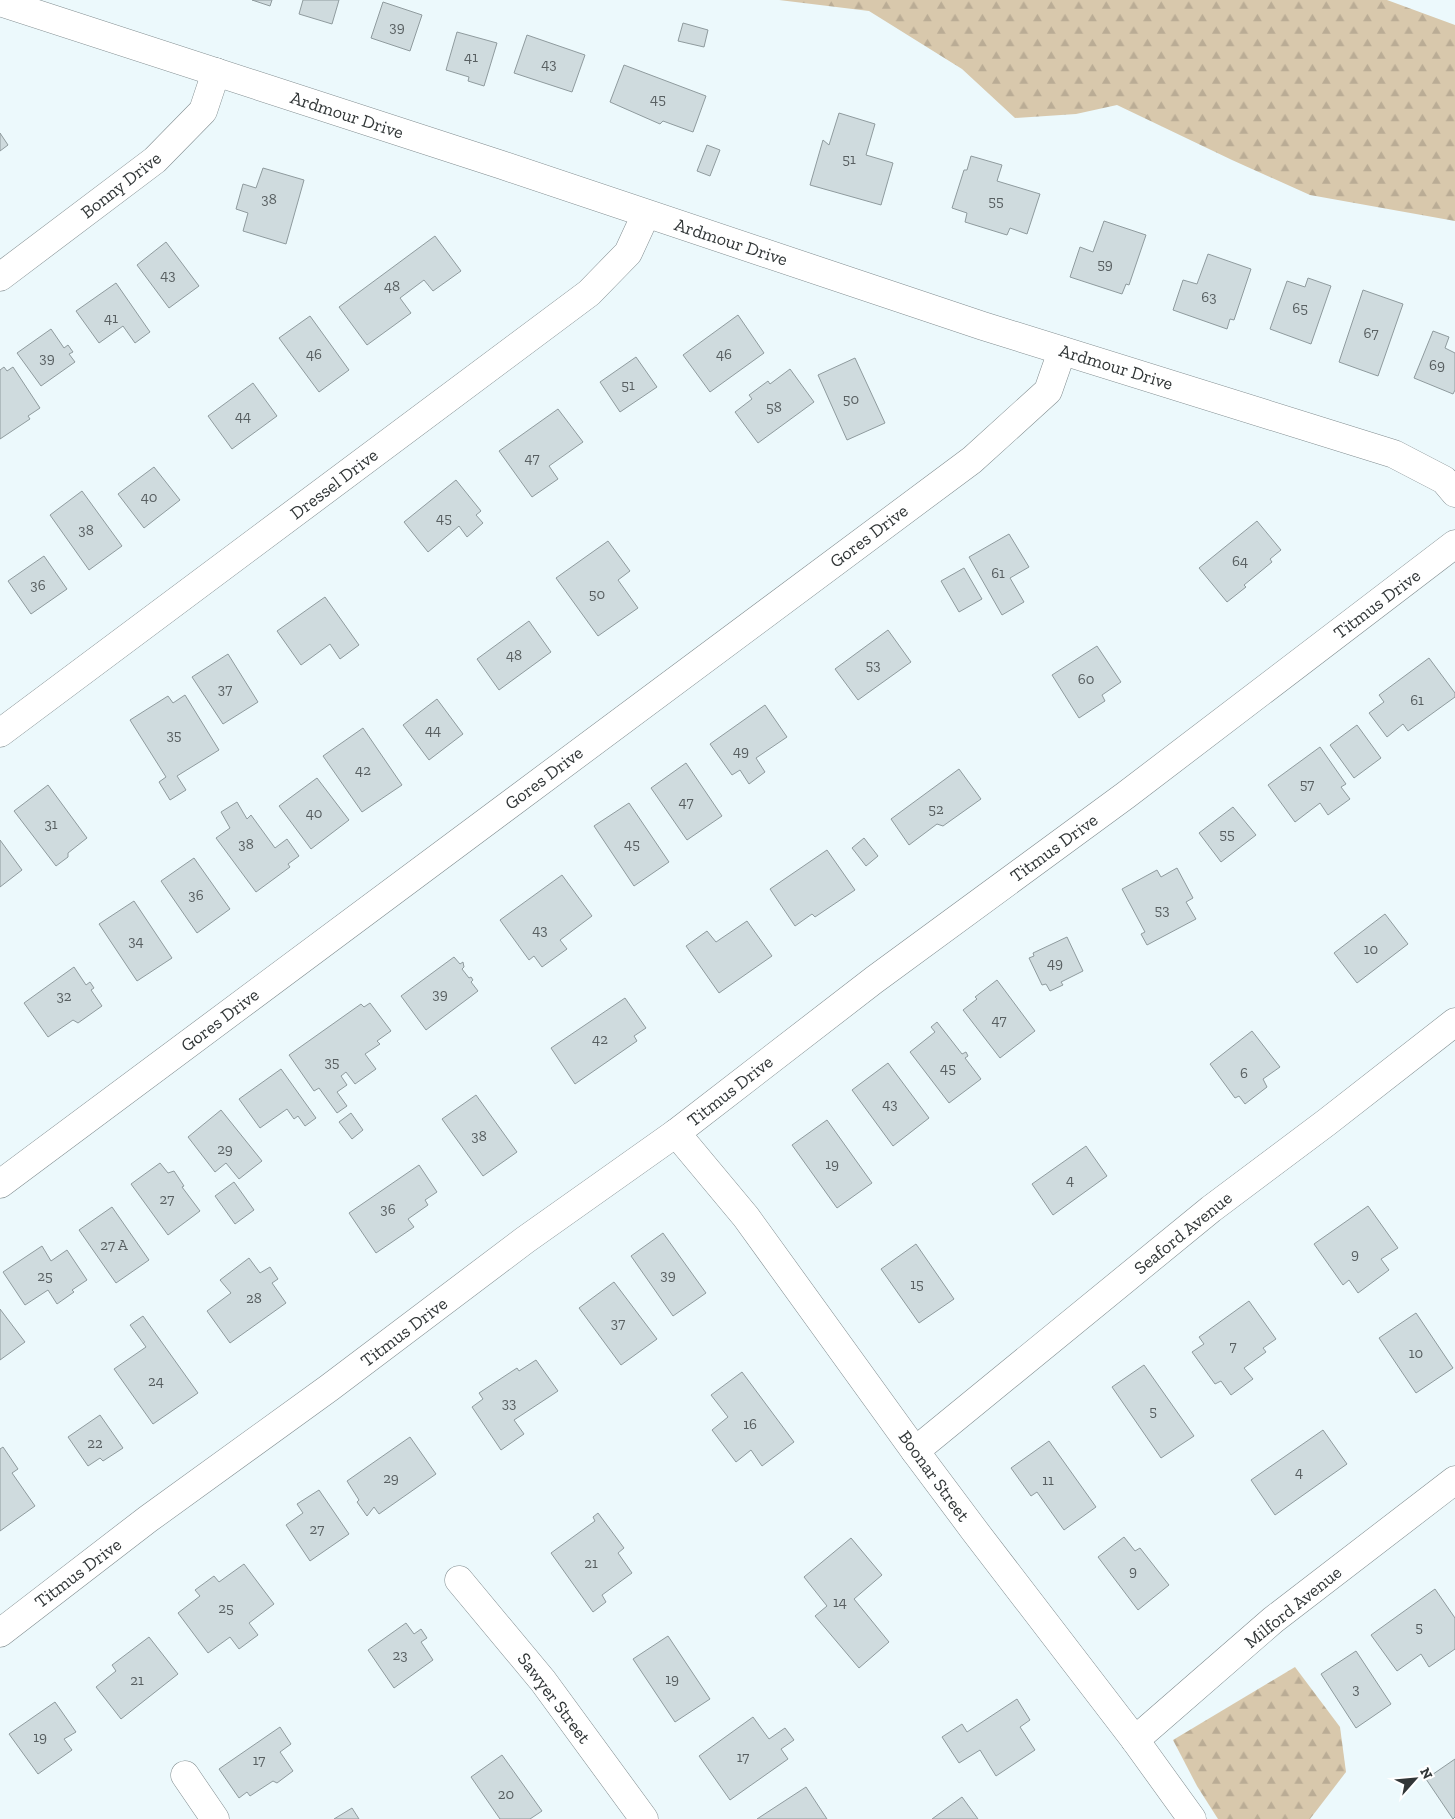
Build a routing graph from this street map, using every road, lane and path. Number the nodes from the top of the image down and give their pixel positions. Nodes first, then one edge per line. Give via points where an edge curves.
1 (0, 2) edge
2 (216, 72) junction
3 (646, 214) junction
4 (0, 277) edge
5 (1062, 351) junction
6 (1455, 493) edge
7 (1455, 544) edge
8 (0, 733) edge
9 (1455, 1022) edge
10 (676, 1133) junction
11 (0, 1184) edge
12 (915, 1451) junction
13 (1455, 1480) edge
14 (459, 1580) dead end
15 (0, 1632) edge
16 (1135, 1740) junction
17 (185, 1775) dead end
18 (215, 1819) edge
19 (644, 1819) edge
20 (1192, 1819) edge

1 - 2 street, Ardmour Drive
2 - 3 street, Ardmour Drive
2 - 4 street, Bonny Drive via 203,111 155,160
3 - 5 street, Ardmour Drive
3 - 8 street, Dressel Drive via 628,253 589,293
5 - 6 street, Ardmour Drive via 1394,454 1444,480
5 - 11 street, Gores Drive via 1048,391 972,460
7 - 10 street, Titmus Drive via 1134,789 874,980
9 - 12 street, Seaford Avenue via 1211,1209
10 - 12 street, Boonar Street via 746,1217
10 - 15 street, Titmus Drive via 525,1240
12 - 16 street, Boonar Street
13 - 16 street, Milford Avenue via 1274,1620
14 - 19 street, Sawyer Street via 544,1681
16 - 20 street, Boonar Street
17 - 18 street

